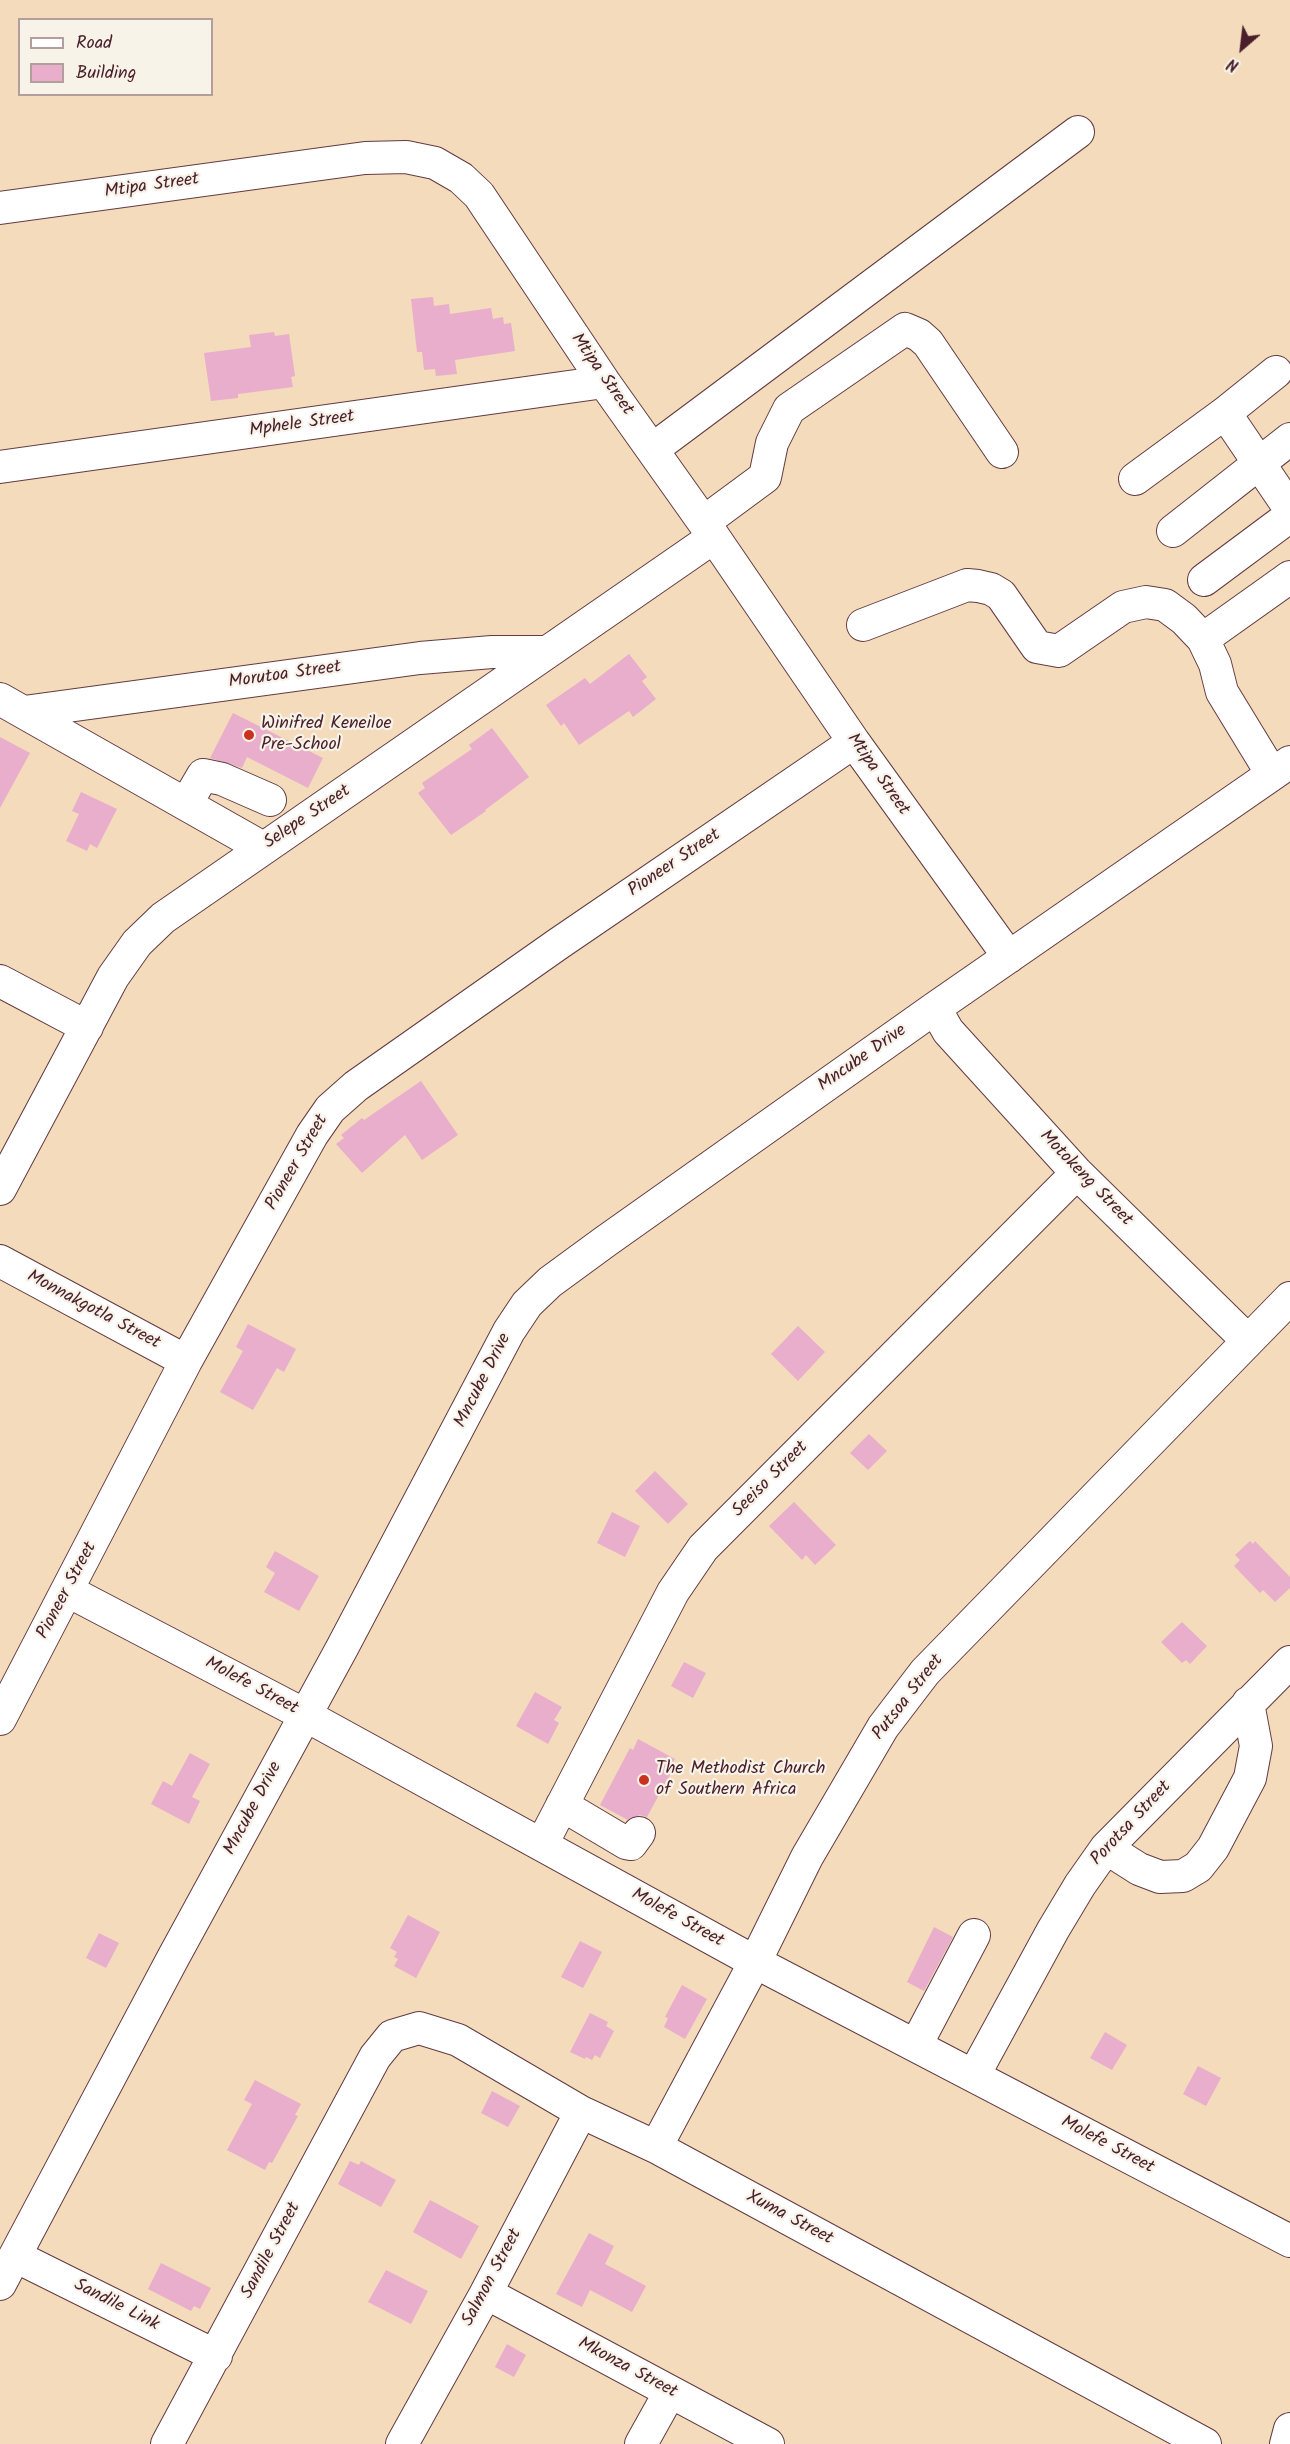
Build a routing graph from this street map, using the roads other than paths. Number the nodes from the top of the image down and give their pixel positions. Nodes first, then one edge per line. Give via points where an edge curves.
1 (1078, 132) dead end
2 (0, 208) edge
3 (1276, 372) dead end
4 (604, 382) junction
5 (1225, 413) junction
6 (1290, 439) edge
7 (652, 449) junction
8 (1002, 452) dead end
9 (1259, 463) junction
10 (0, 467) edge
11 (1135, 479) dead end
12 (1290, 509) edge
13 (1290, 516) edge
14 (709, 530) junction
15 (1173, 531) dead end
16 (1290, 577) edge
17 (1204, 580) dead end
18 (863, 625) dead end
19 (1203, 639) junction
20 (547, 652) junction
21 (12, 706) edge
22 (854, 742) junction
23 (1281, 768) edge
24 (270, 800) dead end
25 (186, 804) junction
26 (263, 848) junction
27 (1009, 957) junction
28 (0, 981) edge
29 (935, 1008) junction
30 (87, 1027) junction
31 (1077, 1173) junction
32 (0, 1189) edge
33 (0, 1261) edge
34 (1290, 1298) edge
35 (1247, 1340) junction
36 (186, 1361) junction
37 (68, 1591) junction
38 (1290, 1662) edge
39 (1248, 1703) junction
40 (304, 1715) junction
41 (0, 1719) edge
42 (562, 1805) junction
43 (639, 1833) dead end
44 (542, 1844) junction
45 (1106, 1848) junction
46 (975, 1935) dead end
47 (755, 1962) junction
48 (916, 2045) junction
49 (375, 2058) joint
50 (974, 2075) junction
51 (581, 2112) junction
52 (656, 2147) junction
53 (1290, 2241) edge
54 (15, 2256) junction
55 (0, 2284) edge
56 (486, 2293) junction
57 (216, 2356) junction
58 (670, 2392) junction
59 (1290, 2429) edge
60 (167, 2444) edge
61 (402, 2444) edge
62 (641, 2444) edge
63 (768, 2444) edge
64 (1205, 2444) edge
65 (1286, 2444) edge

1 - 7 street
2 - 4 street, Mtipa Street via 365,158 406,157 435,163 479,195
3 - 5 street
4 - 7 street, Mtipa Street
4 - 10 street, Mphele Street
5 - 9 street
5 - 11 street
6 - 9 street
7 - 14 street, Mtipa Street
8 - 14 street, Selepe Street via 928,343 905,329 789,409 772,443 765,477
9 - 12 street
9 - 15 street
13 - 17 street
14 - 20 street, Selepe Street
14 - 22 street, Mtipa Street
16 - 19 street
18 - 19 street via 967,585 991,589 1000,596 1037,647 1048,651 1065,648 1123,607 1146,602 1165,605
19 - 23 street via 1222,692
20 - 21 street, Morutoa Street via 420,658
20 - 26 street, Selepe Street
21 - 25 street, Morutoa Street
22 - 27 street, Mtipa Street
22 - 36 street, Pioneer Street via 548,951 356,1086 330,1109
23 - 27 street, Mncube Drive
24 - 25 street via 203,775
25 - 26 street, Morutoa Street
26 - 30 street, Selepe Street via 163,918 137,943 113,976
27 - 29 street, Mncube Drive
28 - 30 street
29 - 31 street, Motokeng Street via 948,1031
29 - 40 street, Mncube Drive via 596,1248 527,1304
30 - 32 street, Selepe Street
31 - 35 street, Motokeng Street
31 - 42 street, Seeiso Street via 703,1548 673,1592
33 - 36 street, Monnakgotla Street
34 - 35 street, Putsoa Street
35 - 47 street, Putsoa Street via 925,1672 877,1737 807,1857
36 - 37 street, Pioneer Street
37 - 40 street, Molefe Street
37 - 41 street, Pioneer Street
38 - 39 street, Porotsa Street
39 - 45 street, Porotsa Street
39 - 45 street via 1256,1746 1250,1778 1213,1848 1198,1867 1183,1876 1160,1877
40 - 44 street, Molefe Street
40 - 54 street, Mncube Drive
42 - 43 street via 626,1843 631,1844
42 - 44 street, Seeiso Street
44 - 47 street, Molefe Street
45 - 50 street, Porotsa Street via 1053,1930
46 - 48 street
47 - 48 street, Molefe Street
47 - 52 street, Putsoa Street
48 - 50 street, Molefe Street
49 - 51 street, Xuma Street via 392,2036 419,2028 429,2030 458,2040
49 - 57 street, Sandile Street
50 - 53 street, Molefe Street
51 - 52 street, Xuma Street
51 - 56 street, Salmon Street
52 - 64 street, Xuma Street
54 - 55 street, Mncube Drive
54 - 57 street, Sandile Link
56 - 58 street, Mkonza Street
56 - 61 street, Salmon Street
57 - 60 street, Sandile Street
58 - 62 street
58 - 63 street, Mkonza Street
59 - 65 street

